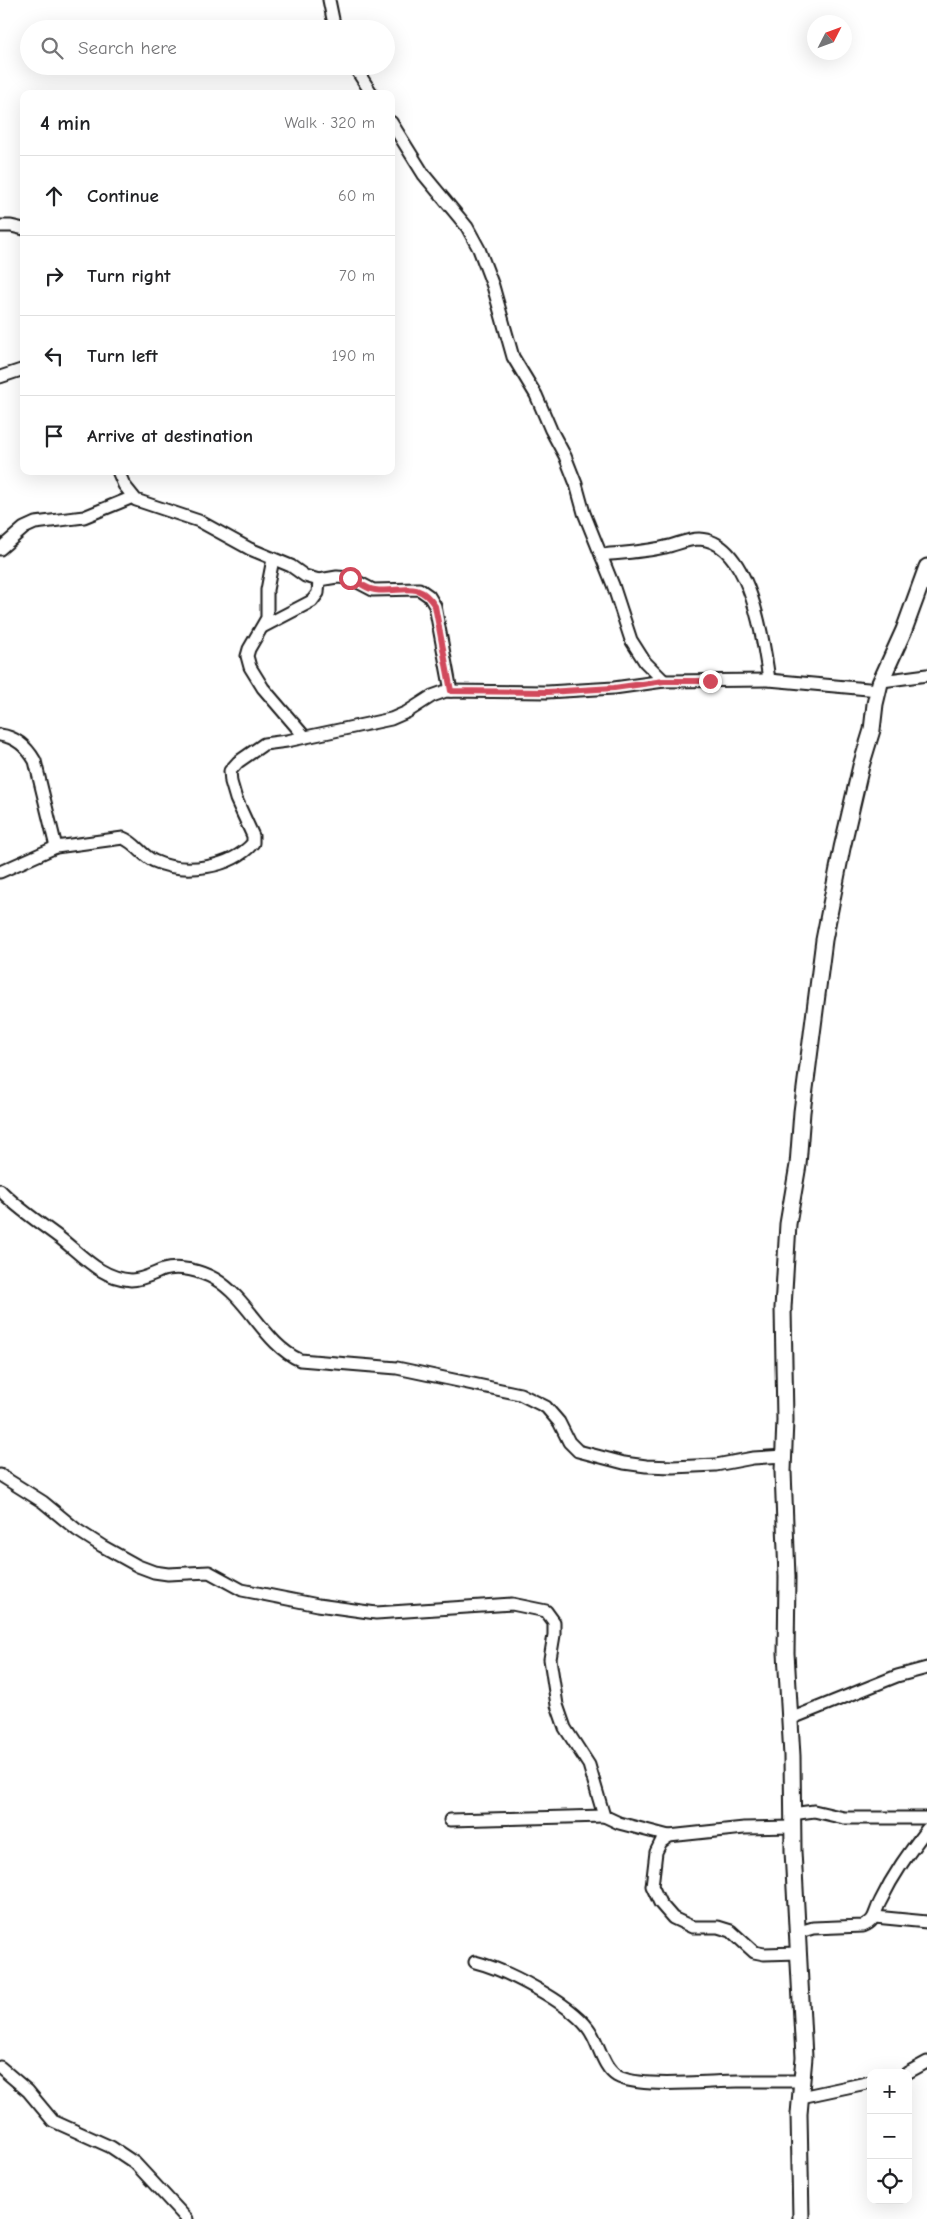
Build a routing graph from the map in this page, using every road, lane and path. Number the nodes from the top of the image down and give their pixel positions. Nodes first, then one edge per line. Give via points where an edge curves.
1 (329, 0) edge
2 (333, 20) edge
3 (360, 75) edge
4 (369, 90) edge
5 (395, 128) edge
6 (0, 226) edge
7 (20, 228) edge
8 (20, 370) edge
9 (0, 377) edge
10 (120, 475) edge
11 (133, 498) junction
12 (0, 549) edge
13 (600, 555) junction
14 (273, 559) junction
15 (927, 567) edge
16 (319, 580) junction
17 (264, 626) junction
18 (927, 675) edge
19 (769, 680) junction
20 (664, 681) junction
21 (880, 685) junction
22 (451, 691) junction
23 (0, 734) edge
24 (305, 737) junction
25 (56, 847) junction
26 (0, 872) edge
27 (0, 1190) edge
28 (784, 1456) junction
29 (0, 1475) edge
30 (927, 1668) edge
31 (790, 1719) junction
32 (604, 1816) junction
33 (927, 1818) edge
34 (450, 1820) dead end
35 (792, 1820) junction
36 (927, 1829) edge
37 (669, 1836) junction
38 (876, 1917) junction
39 (927, 1922) edge
40 (796, 1933) junction
41 (799, 1953) junction
42 (475, 1962) dead end
43 (927, 2062) edge
44 (0, 2066) edge
45 (912, 2070) edge
46 (802, 2081) junction
47 (867, 2083) edge
48 (801, 2097) junction
49 (187, 2219) edge
50 (801, 2219) edge

1 - 2 street
3 - 4 street
5 - 13 street via 424,175 467,228 479,249 513,357 565,456
6 - 7 street
8 - 9 street
10 - 11 street
11 - 12 street via 84,517 35,523 24,528
11 - 14 street via 200,521
13 - 19 street via 665,548 700,539 726,550 738,569 760,623
13 - 20 street via 631,640 645,662
14 - 16 street
14 - 17 street via 266,590 268,612
15 - 21 street
16 - 17 street via 318,593 312,601
16 - 22 street via 344,577 373,590 419,589 424,592 435,606
17 - 24 street via 249,649 250,667 263,688
18 - 21 street
19 - 20 street
19 - 21 street
20 - 22 street via 565,691
21 - 28 street via 824,940 798,1165 788,1224 783,1308
22 - 24 street via 432,696 391,719
23 - 25 street via 16,739 35,761
24 - 25 street via 264,744 230,771 236,799 253,836 253,843 246,851 230,860 210,866 172,866 156,862 123,838
25 - 26 street
27 - 28 street via 26,1214 106,1273 130,1280 142,1279 166,1269 184,1269 214,1279 232,1290 281,1347 300,1360 397,1368 520,1394 546,1406 578,1451 624,1463 673,1467
28 - 31 street
29 - 32 street via 36,1497 102,1546 154,1572 209,1572 242,1590 376,1613 512,1604 546,1611 554,1622 550,1659 557,1705 565,1728 589,1765
30 - 31 street via 897,1676
31 - 35 street
32 - 34 street
32 - 37 street via 618,1823
33 - 35 street via 844,1818 814,1811
35 - 37 street
35 - 40 street
36 - 38 street via 898,1867 877,1908
37 - 41 street via 656,1852 652,1886 660,1903 673,1918 692,1927 718,1927 731,1931 754,1952
38 - 39 street
38 - 40 street via 863,1926 814,1928
40 - 41 street
41 - 46 street via 804,2057
42 - 46 street via 503,1970 574,2015 593,2035 612,2073 622,2078 660,2084
43 - 45 street
44 - 49 street via 28,2091 53,2121 111,2147 135,2163
46 - 48 street
47 - 48 street
48 - 50 street

